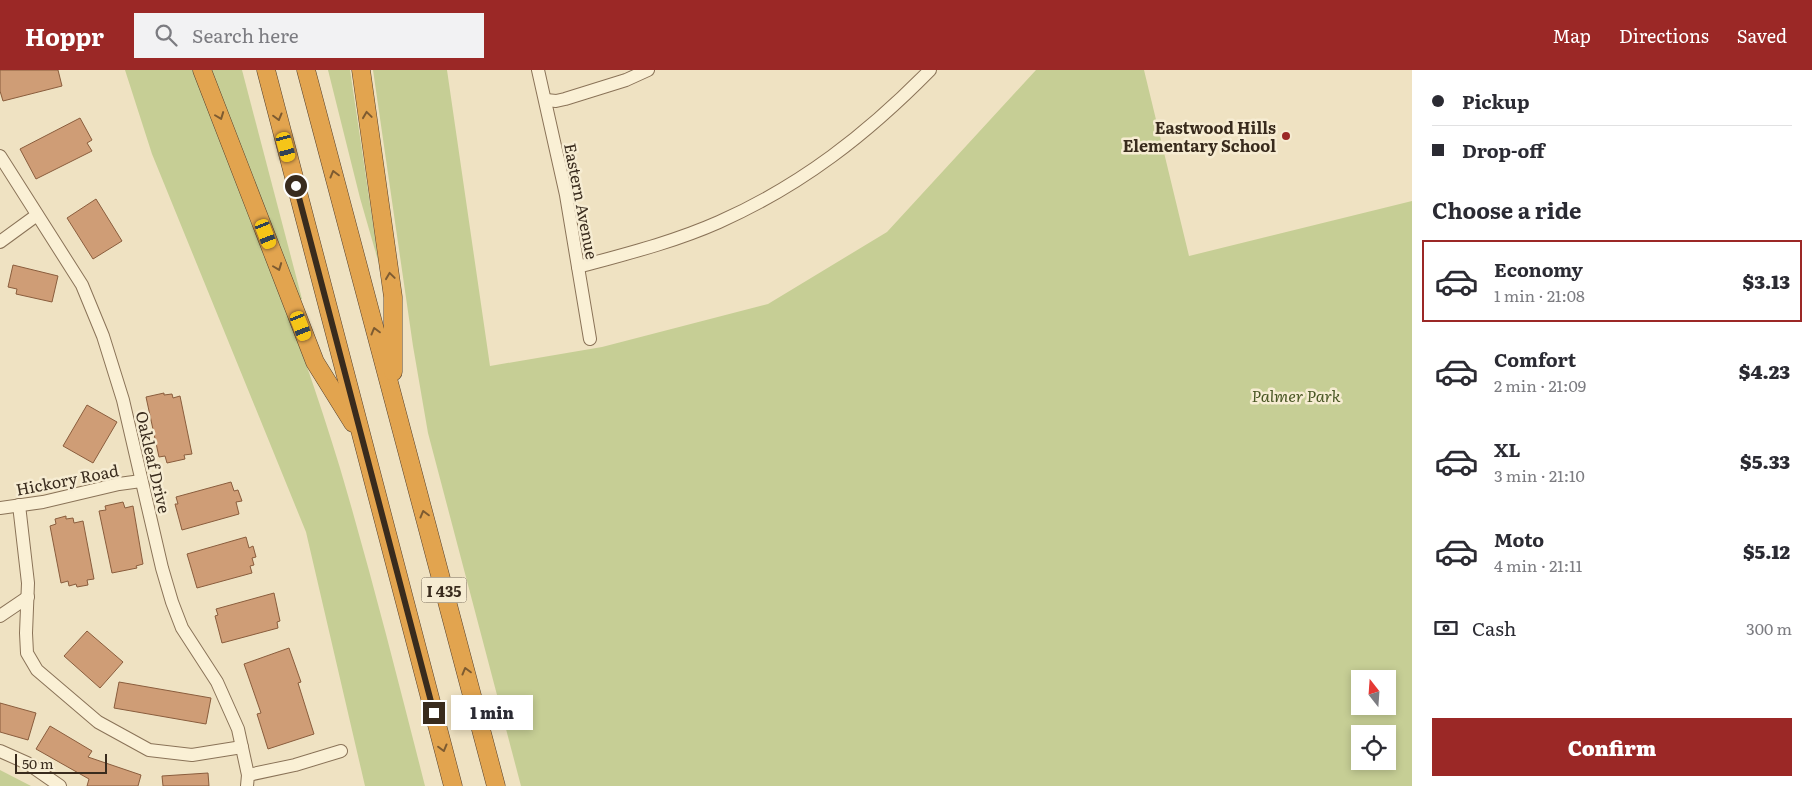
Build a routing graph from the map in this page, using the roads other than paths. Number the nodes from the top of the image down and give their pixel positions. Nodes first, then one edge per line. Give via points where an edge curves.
1 (202, 70) edge
2 (266, 70) edge
3 (306, 70) edge
4 (361, 70) edge
5 (538, 70) edge
6 (648, 70) edge
7 (930, 70) edge
8 (546, 100) junction
9 (0, 156) edge
10 (37, 215) junction
11 (0, 242) edge
12 (578, 266) junction
13 (590, 339) dead end
14 (392, 395) junction
15 (362, 438) junction
16 (141, 481) junction
17 (19, 505) junction
18 (0, 508) edge
19 (28, 597) junction
20 (0, 616) edge
21 (242, 747) junction
22 (0, 751) edge
23 (340, 751) dead end
24 (247, 781) edge
25 (60, 786) edge
26 (453, 786) edge
27 (496, 786) edge

1 -> 15 highway via 315,362
2 -> 15 highway, I 435
14 -> 3 highway, I 435
14 -> 4 highway via 393,297
5 - 8 street, Eastern Avenue
6 - 8 street via 565,99
7 - 12 street via 858,138 765,200 718,223 644,250
8 - 12 street, Eastern Avenue
9 - 10 street, Oakleaf Drive
10 - 11 street
10 - 16 street, Oakleaf Drive via 82,285 103,336 123,400
12 - 13 street, Eastern Avenue
27 -> 14 highway, I 435
15 -> 26 highway, I 435
16 - 17 street, Hickory Road
16 - 21 street, Oakleaf Drive via 175,610 182,628 217,682 238,729
17 - 18 street, Hickory Road
17 - 19 street
19 - 20 street
19 - 21 street via 27,654 37,670 98,722 150,750 192,754
21 - 24 street, Oakleaf Drive
22 - 25 street via 27,763
23 - 24 street

